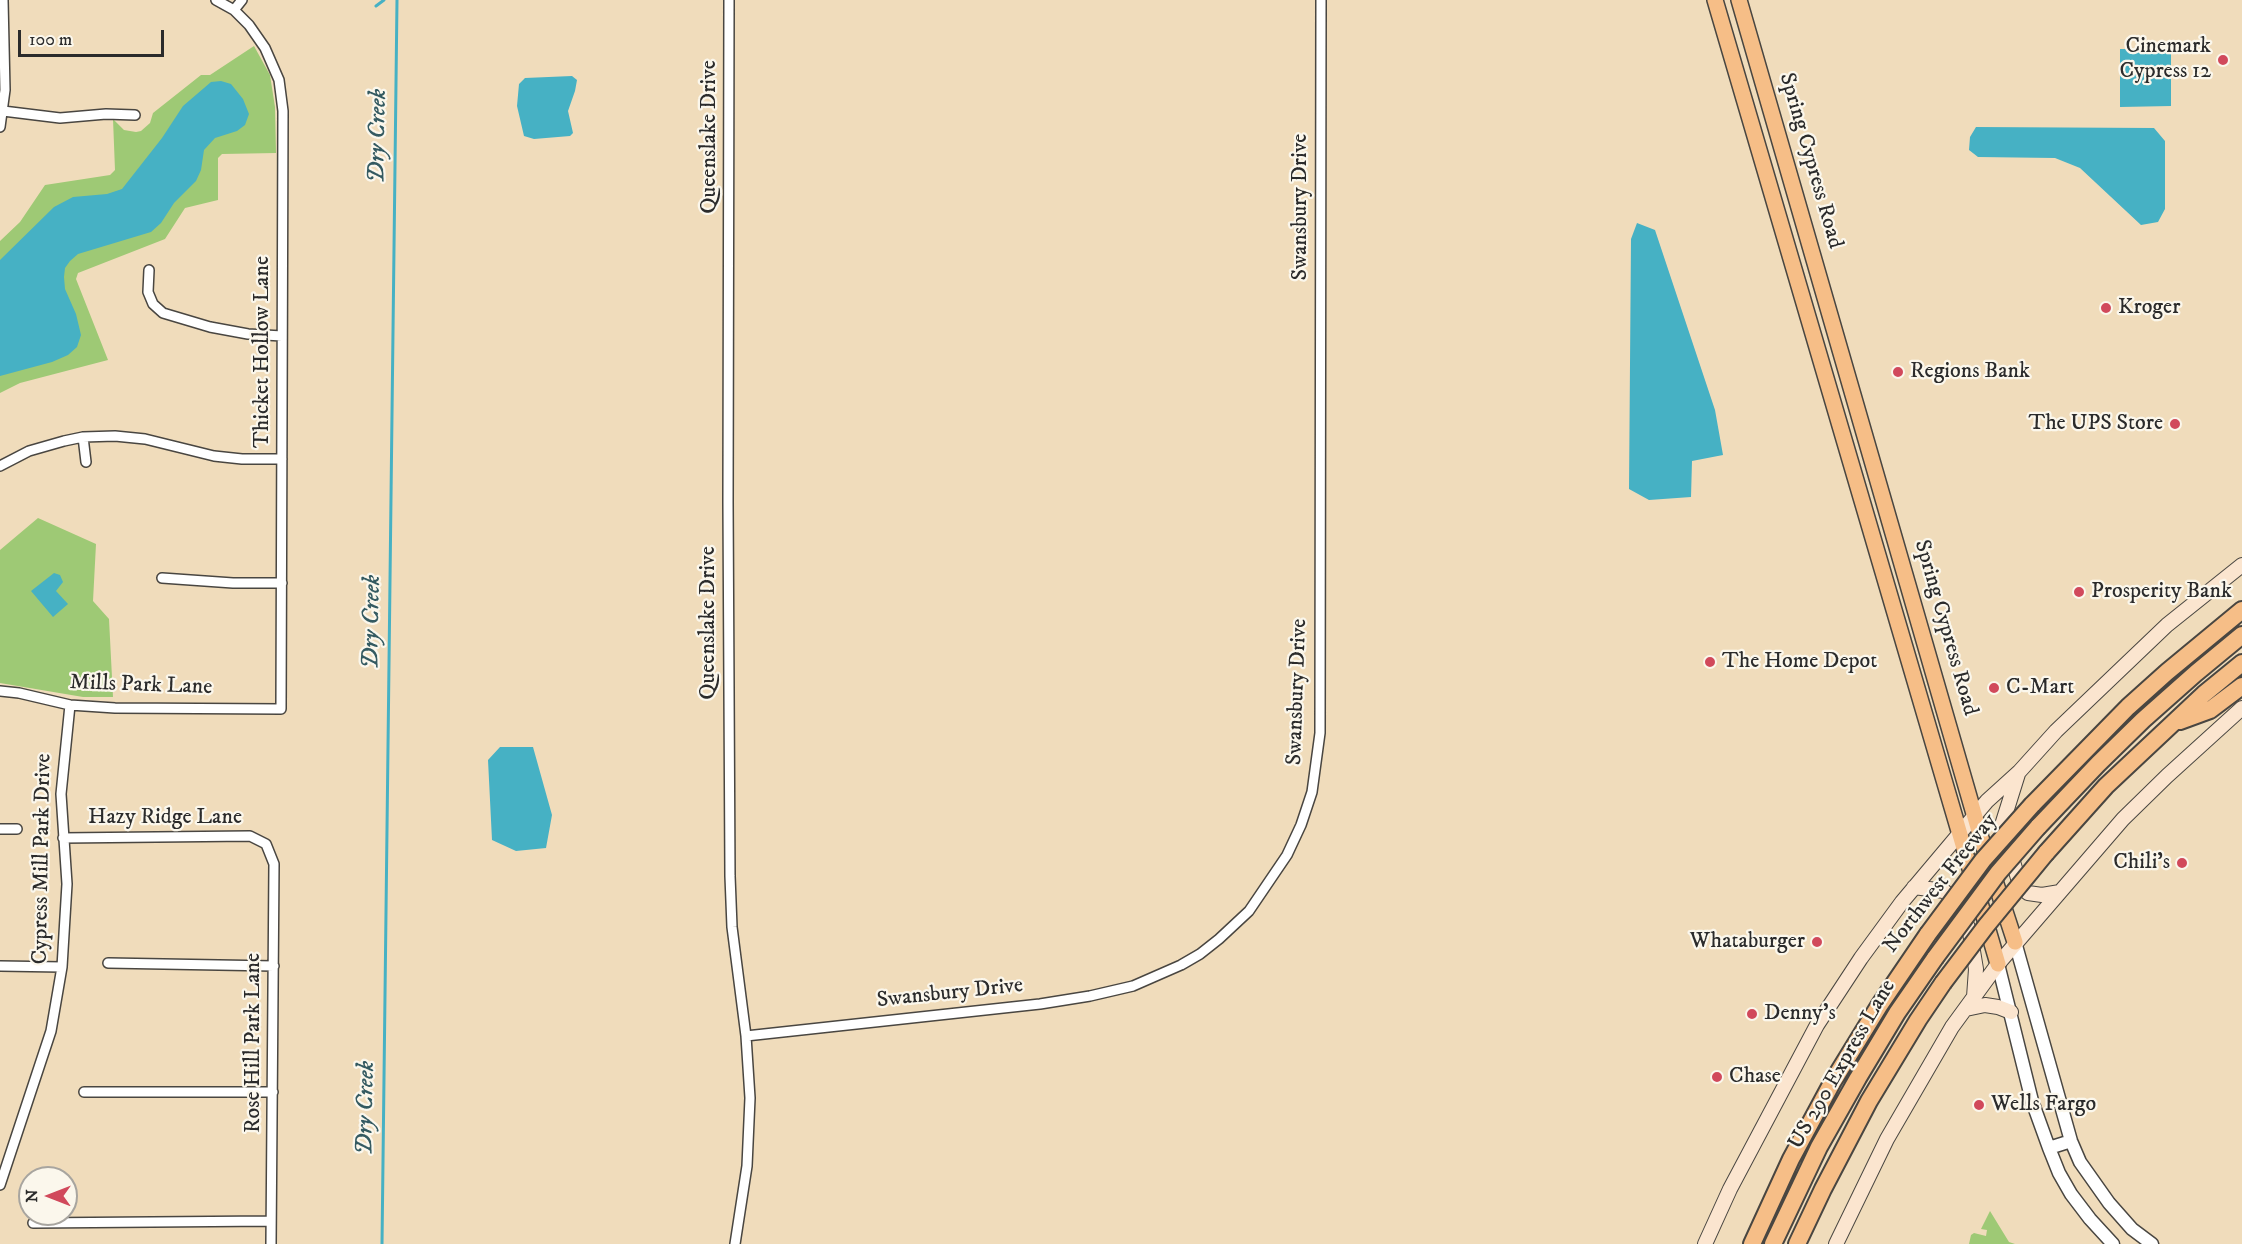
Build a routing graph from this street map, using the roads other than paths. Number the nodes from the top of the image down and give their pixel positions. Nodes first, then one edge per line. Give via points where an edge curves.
1 (3, 0) edge
2 (216, 0) edge
3 (242, 0) edge
4 (729, 0) edge
5 (1321, 0) edge
6 (1715, 0) edge
7 (1740, 0) edge
8 (234, 10) junction
9 (3, 111) junction
10 (135, 115) dead end
11 (0, 127) edge
12 (1779, 137) junction
13 (1756, 139) junction
14 (149, 270) dead end
15 (1829, 309) junction
16 (1808, 316) junction
17 (282, 336) junction
18 (83, 437) junction
19 (282, 459) junction
20 (86, 462) dead end
21 (0, 466) edge
22 (1895, 536) junction
23 (1875, 545) junction
24 (2242, 565) edge
25 (162, 578) dead end
26 (282, 582) junction
27 (2242, 610) edge
28 (2242, 635) edge
29 (2242, 663) edge
30 (2242, 686) edge
31 (0, 691) edge
32 (70, 705) junction
33 (2242, 708) edge
34 (281, 709) joint
35 (2171, 724) junction
36 (2019, 772) junction
37 (1976, 816) junction
38 (0, 829) edge
39 (17, 829) dead end
40 (1960, 835) junction
41 (63, 838) junction
42 (266, 844) joint
43 (1914, 887) junction
44 (2060, 892) junction
45 (2015, 942) junction
46 (108, 963) dead end
47 (1998, 964) junction
48 (0, 966) edge
49 (274, 966) junction
50 (62, 967) junction
51 (1970, 1004) junction
52 (2011, 1012) junction
53 (746, 1036) junction
54 (84, 1092) dead end
55 (273, 1092) junction
56 (2071, 1141) junction
57 (2049, 1148) junction
58 (0, 1185) edge
59 (272, 1221) junction
60 (78, 1223) edge
61 (271, 1244) edge
62 (735, 1244) edge
63 (1705, 1244) edge
64 (1752, 1244) edge
65 (1773, 1244) edge
66 (1797, 1244) edge
67 (1836, 1244) edge
68 (2113, 1244) edge
69 (2152, 1244) edge

1 - 9 street
2 - 8 street, Thicket Hollow Lane
3 - 8 street
4 - 53 street, Queenslake Drive via 730,876 732,927
5 - 53 street, Swansbury Drive via 1320,733 1312,792 1287,855 1249,911 1219,939 1181,965 1133,986 1040,1004
6 - 13 main road, Spring Cypress Road
7 - 12 main road, Spring Cypress Road
8 - 17 street, Thicket Hollow Lane via 265,48 281,93
9 - 10 street via 60,118
9 - 11 street
12 - 13 main road
12 - 15 main road, Spring Cypress Road
13 - 16 main road, Spring Cypress Road
14 - 17 street via 148,292 163,313 210,327
15 - 16 main road
15 - 22 main road, Spring Cypress Road
16 - 23 main road, Spring Cypress Road
17 - 19 street, Thicket Hollow Lane
18 - 19 street via 145,439 214,456
18 - 20 street
18 - 21 street via 29,451
19 - 26 street, Thicket Hollow Lane
22 - 23 main road
22 - 37 main road, Spring Cypress Road
23 - 40 main road, Spring Cypress Road
24 - 36 main road via 2167,625
25 - 26 street
26 - 34 street, Thicket Hollow Lane
27 - 64 highway, Northwest Freeway, bridge via 2128,707 1983,860 1874,1013 1791,1159
28 - 65 highway, US 290 Express Lane, bridge via 2143,720 1998,873 1897,1013 1857,1078
29 - 35 highway
30 - 35 highway via 2210,710
31 - 32 street, Mills Park Lane
32 - 34 street, Mills Park Lane
32 - 41 street, Cypress Mill Park Drive via 61,794
33 - 44 main road via 2123,819
35 - 66 highway, bridge via 2106,786 2046,853 1943,983 1869,1101
36 - 37 main road
36 - 44 main road via 2002,825 2020,885 2028,893
37 - 40 main road
37 - 45 main road, Spring Cypress Road
38 - 39 street
40 - 43 main road
40 - 47 main road, Spring Cypress Road
41 - 42 street, Hazy Ridge Lane via 250,836
41 - 50 street, Cypress Mill Park Drive via 67,884
42 - 49 street, Rose Hill Park Lane via 274,864
43 - 51 main road via 1944,891 1959,904 1970,933 1976,969
43 - 63 main road via 1817,1025
44 - 45 main road
45 - 47 main road
45 - 56 street, Spring Cypress Road
46 - 49 street
47 - 51 main road
47 - 52 street, Spring Cypress Road
48 - 50 street
49 - 55 street, Rose Hill Park Lane
50 - 58 street, Cypress Mill Park Drive via 51,1031
51 - 52 main road
51 - 67 main road via 1952,1027 1887,1139
52 - 57 street, Spring Cypress Road via 2032,1101
53 - 62 street, Queenslake Drive via 750,1132
54 - 55 street
55 - 59 street, Rose Hill Park Lane
56 - 57 street
56 - 69 street, Spring Cypress Road via 2103,1197 2132,1229
57 - 68 street, Spring Cypress Road via 2071,1194
59 - 60 street
59 - 61 street, Rose Hill Park Lane

